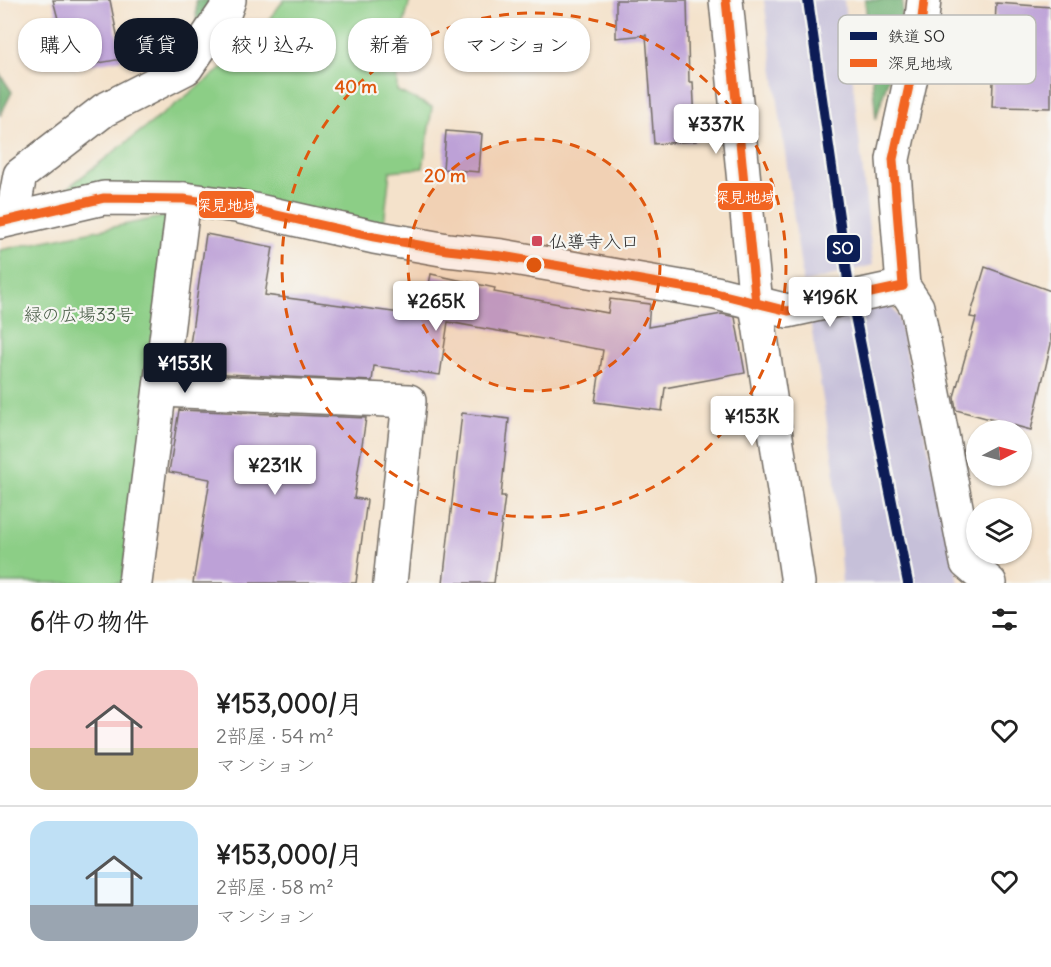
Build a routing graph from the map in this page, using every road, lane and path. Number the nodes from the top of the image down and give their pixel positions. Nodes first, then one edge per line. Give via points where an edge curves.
1 (229, 0) edge
2 (726, 0) edge
3 (924, 0) edge
4 (922, 15) edge
5 (909, 84) edge
6 (184, 199) junction
7 (6, 220) edge
8 (903, 286) junction
9 (756, 304) junction
10 (160, 390) junction
11 (135, 583) edge
12 (390, 583) edge
13 (798, 583) edge
14 (990, 583) edge

1 - 7 street via 186,68 104,110 20,175
2 - 9 street
3 - 4 street
5 - 8 street via 893,159
6 - 7 street via 104,198
6 - 9 street via 236,206 426,246 704,291
6 - 10 street
8 - 9 street via 788,311
8 - 14 street via 917,307 967,563
9 - 13 street
10 - 11 street
10 - 12 street via 409,401

